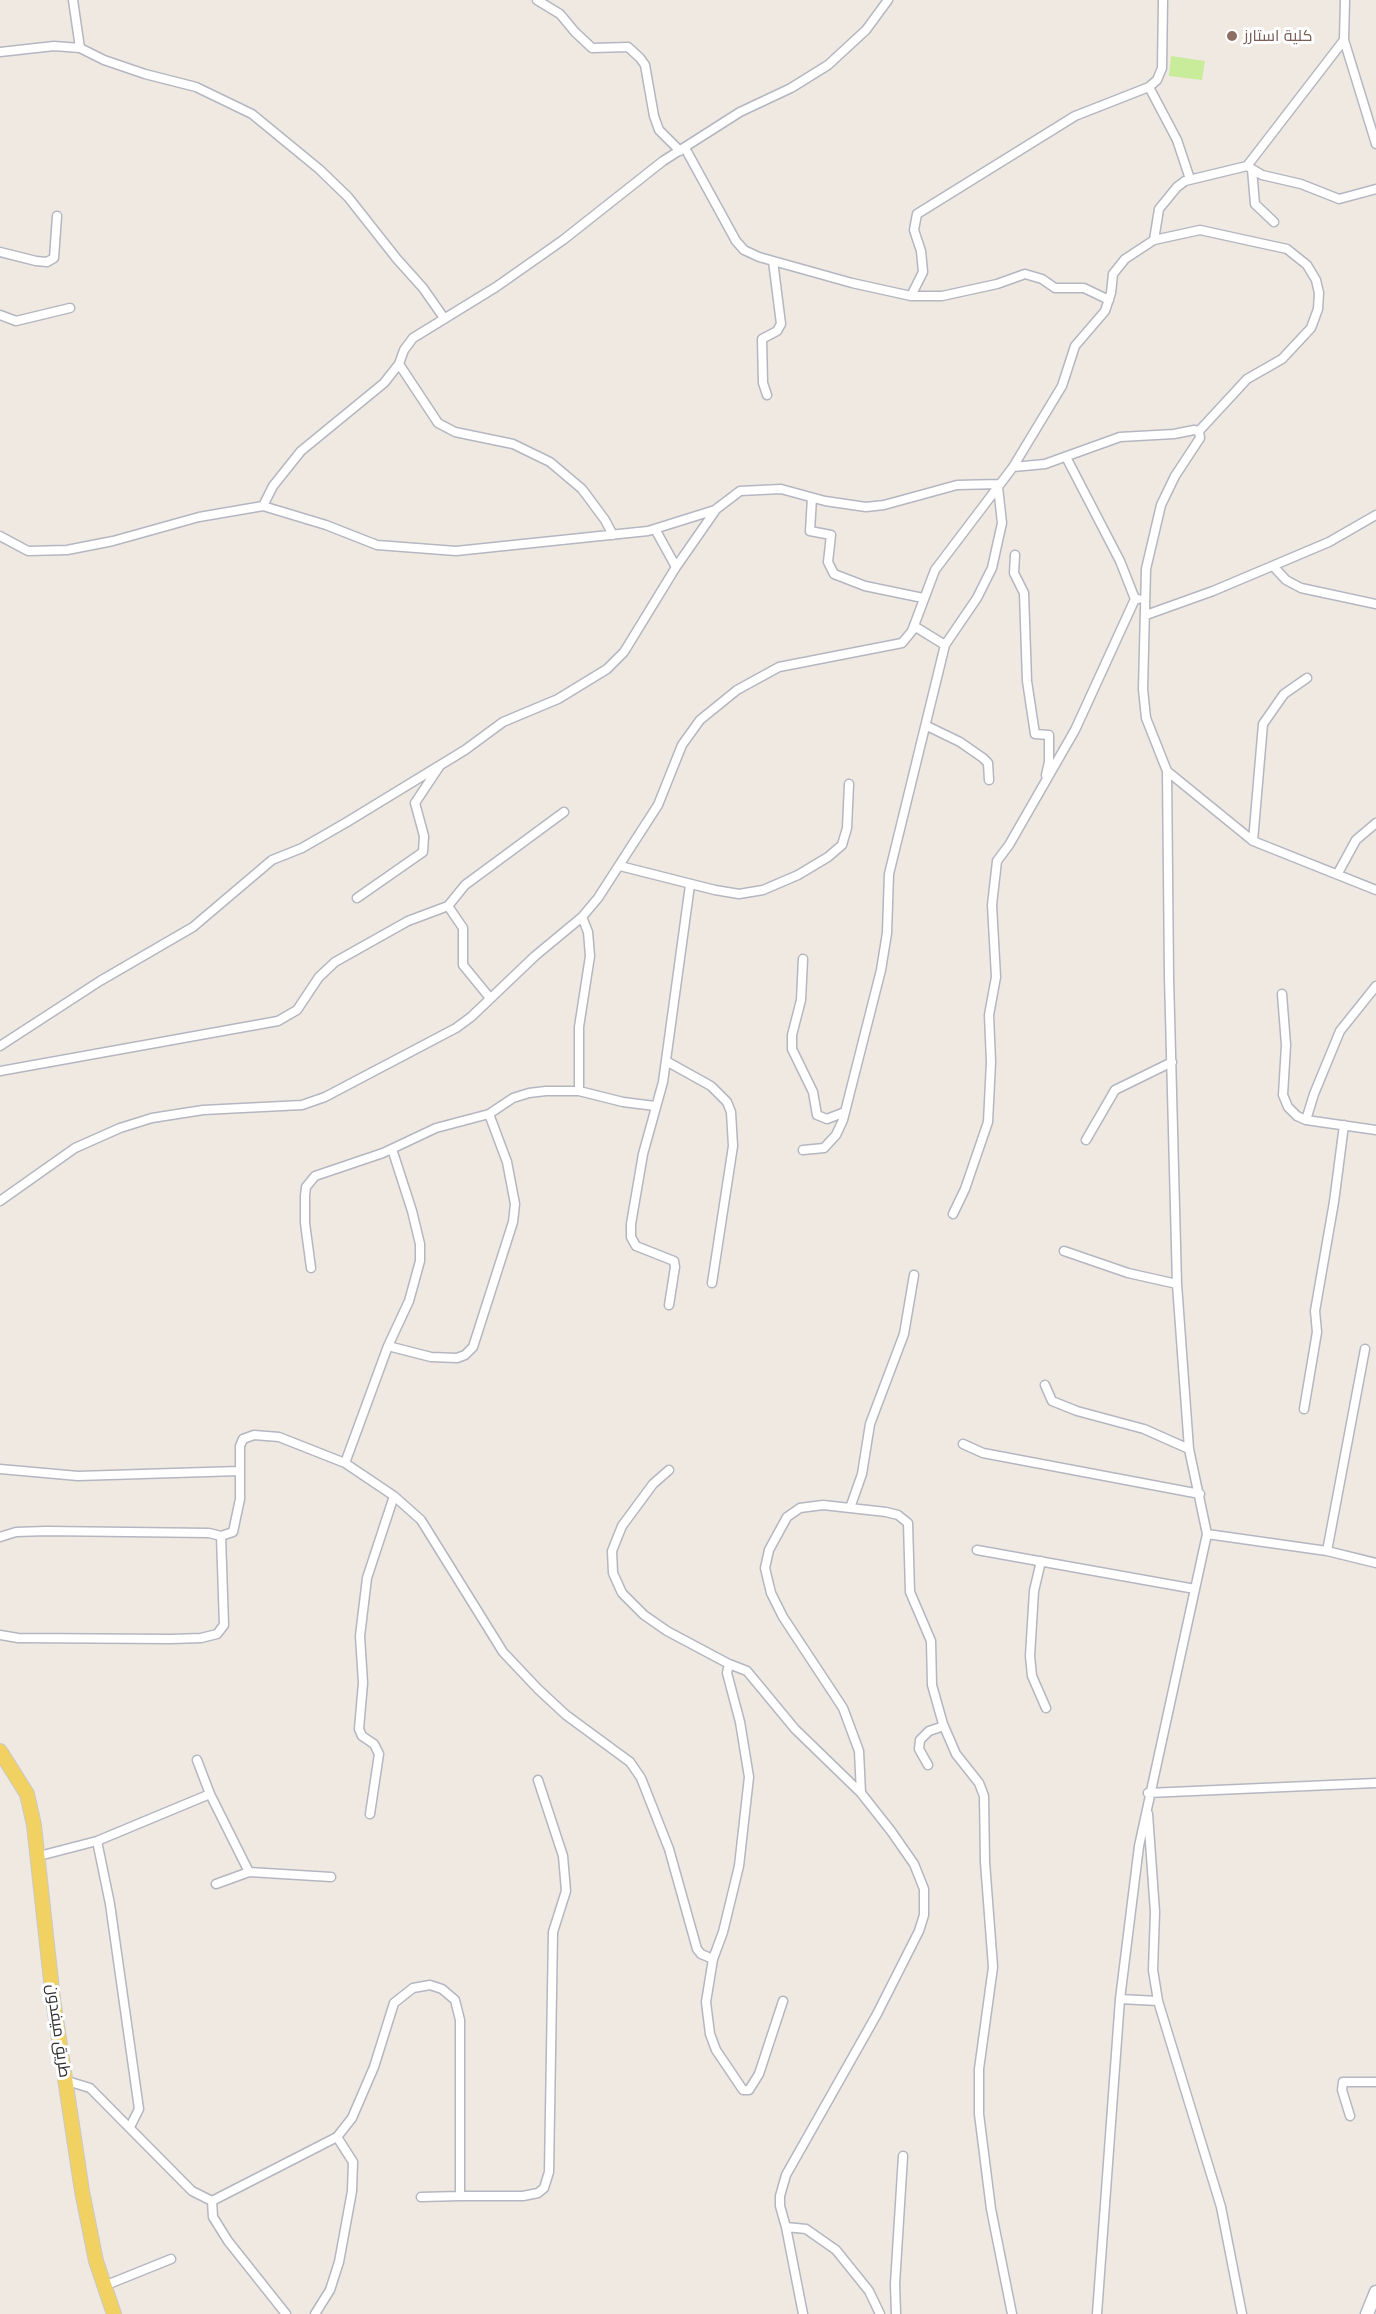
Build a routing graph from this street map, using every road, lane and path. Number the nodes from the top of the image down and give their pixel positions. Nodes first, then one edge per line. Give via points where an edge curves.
1 (73, 0) edge
2 (537, 0) edge
3 (888, 0) edge
4 (1163, 0) edge
5 (1344, 0) edge
6 (1344, 40) junction
7 (80, 48) junction
8 (0, 52) edge
9 (1149, 87) junction
10 (1376, 144) edge
11 (683, 150) junction
12 (1249, 167) junction
13 (1190, 179) junction
14 (1376, 189) edge
15 (57, 216) dead end
16 (1274, 222) dead end
17 (1154, 240) junction
18 (0, 252) edge
19 (772, 261) junction
20 (911, 296) junction
21 (1109, 300) junction
22 (70, 308) dead end
23 (0, 315) edge
24 (444, 318) junction
25 (399, 364) junction
26 (767, 395) dead end
27 (1199, 431) junction
28 (1066, 457) junction
29 (1013, 467) junction
30 (999, 486) junction
31 (812, 498) junction
32 (263, 506) junction
33 (715, 510) junction
34 (1376, 515) edge
35 (655, 529) junction
36 (613, 535) junction
37 (0, 536) edge
38 (1015, 555) dead end
39 (1273, 566) junction
40 (676, 567) junction
41 (923, 598) junction
42 (1146, 598) junction
43 (1135, 599) junction
44 (1376, 604) edge
45 (1146, 615) junction
46 (915, 626) junction
47 (945, 645) junction
48 (1307, 678) dead end
49 (927, 726) junction
50 (441, 764) junction
51 (1167, 771) junction
52 (989, 780) dead end
53 (849, 784) dead end
54 (1043, 786) junction
55 (564, 812) dead end
56 (1376, 823) edge
57 (1253, 841) junction
58 (620, 866) junction
59 (1338, 873) junction
60 (690, 885) junction
61 (1376, 890) edge
62 (357, 898) dead end
63 (448, 906) junction
64 (582, 917) junction
65 (803, 959) dead end
66 (1376, 986) edge
67 (1282, 994) dead end
68 (490, 998) junction
69 (0, 1046) edge
70 (666, 1061) junction
71 (1172, 1062) junction
72 (0, 1071) edge
73 (579, 1091) junction
74 (655, 1106) junction
75 (845, 1112) junction
76 (489, 1114) junction
77 (1306, 1120) junction
78 (1344, 1125) junction
79 (1376, 1130) edge
80 (1086, 1140) dead end
81 (392, 1149) junction
82 (803, 1150) dead end
83 (0, 1201) edge
84 (953, 1214) dead end
85 (1064, 1251) dead end
86 (311, 1268) dead end
87 (914, 1275) dead end
88 (712, 1283) dead end
89 (1177, 1284) junction
90 (669, 1305) dead end
91 (388, 1346) junction
92 (1365, 1349) dead end
93 (1045, 1385) dead end
94 (1304, 1409) dead end
95 (963, 1444) dead end
96 (1189, 1449) junction
97 (345, 1464) junction
98 (0, 1469) edge
99 (669, 1470) dead end
100 (239, 1471) junction
101 (1200, 1494) junction
102 (394, 1496) junction
103 (850, 1508) junction
104 (1207, 1534) junction
105 (221, 1536) junction
106 (0, 1537) edge
107 (977, 1550) dead end
108 (1327, 1551) junction
109 (1041, 1561) junction
110 (1376, 1563) edge
111 (1195, 1589) junction
112 (0, 1635) edge
113 (729, 1664) junction
114 (1046, 1708) dead end
115 (944, 1726) junction
116 (0, 1751) edge
117 (197, 1760) dead end
118 (928, 1765) dead end
119 (538, 1780) dead end
120 (1376, 1783) edge
121 (861, 1793) junction
122 (1148, 1793) junction
123 (210, 1794) junction
124 (1146, 1804) junction
125 (370, 1814) dead end
126 (97, 1841) junction
127 (39, 1856) junction
128 (249, 1872) junction
129 (331, 1877) dead end
130 (216, 1884) dead end
131 (713, 1959) junction
132 (1120, 1999) junction
133 (783, 2001) dead end
134 (1158, 2001) junction
135 (64, 2080) junction
136 (1376, 2082) edge
137 (1350, 2116) dead end
138 (130, 2127) junction
139 (337, 2137) junction
140 (903, 2156) dead end
141 (460, 2196) junction
142 (422, 2197) dead end
143 (212, 2201) junction
144 (786, 2228) junction
145 (171, 2259) dead end
146 (104, 2286) junction
147 (1376, 2292) edge
148 (114, 2314) edge
149 (286, 2314) edge
150 (315, 2314) edge
151 (803, 2314) edge
152 (880, 2314) edge
153 (896, 2314) edge
154 (1012, 2314) edge
155 (1097, 2314) edge
156 (1242, 2314) edge
157 (1367, 2314) edge

1 - 7 street
2 - 11 street via 560,14 592,48 628,47 640,58 645,65 659,130
3 - 11 street via 866,30 828,65 740,112
4 - 9 street via 1162,68
5 - 6 street
6 - 10 street
6 - 12 street
7 - 8 street via 45,46
7 - 24 street via 145,74 196,87 252,114 348,197
9 - 13 street via 1177,140
9 - 20 street via 1075,116 917,214 914,230 923,272
11 - 19 street via 740,246
11 - 24 street via 643,176 563,240
12 - 13 street
12 - 14 street via 1262,175 1301,184 1339,199
12 - 16 street via 1255,204
13 - 17 street via 1177,187 1159,209
15 - 18 street via 54,258 36,261
17 - 21 street via 1115,270
17 - 27 street via 1209,231 1287,249 1306,265 1320,293 1318,309 1305,336 1282,359 1247,379
19 - 20 street
19 - 26 street via 781,324 777,331 762,339
20 - 21 street via 942,296 1025,274 1055,288 1084,288
21 - 29 street via 1105,311 1075,346 1062,386
22 - 23 street via 16,321
24 - 25 street via 413,338
25 - 32 street via 384,383 301,451 273,486
25 - 36 street via 445,429 513,444 550,462 582,489
27 - 28 street via 1120,437
27 - 42 street via 1200,438 1161,505 1146,569
28 - 29 street
28 - 43 street via 1120,561
29 - 30 street
30 - 31 street via 957,485 866,507
30 - 41 street via 935,570
30 - 47 street via 1002,523 992,568
31 - 33 street via 782,489 740,491
31 - 41 street via 810,531 831,535 828,562 834,574 865,586
32 - 36 street via 362,540 399,548 456,551
32 - 37 street via 199,516 67,550 27,551
33 - 35 street
33 - 40 street
34 - 39 street via 1329,542
35 - 36 street
35 - 40 street
38 - 54 street via 1014,573 1024,593 1026,669 1035,734 1049,735 1049,762
39 - 44 street via 1301,588
39 - 45 street
40 - 50 street via 624,652 607,669 558,699 504,722
41 - 46 street
42 - 43 street
42 - 45 street
43 - 54 street via 1083,715
45 - 51 street via 1146,718
46 - 47 street
46 - 58 street via 907,639 895,646 779,668 737,690 700,720 682,745 658,806
47 - 49 street
48 - 57 street via 1284,694 1263,724
49 - 52 street via 983,758 988,763
49 - 75 street via 889,874 885,951
50 - 62 street via 415,803 424,836 423,852
50 - 69 street via 302,848 272,860 193,927
51 - 57 street
51 - 71 street
53 - 60 street via 845,838 828,857 798,875 752,893
54 - 84 street via 997,861 992,905 996,977 989,1015 988,1122
55 - 63 street via 465,885
56 - 59 street via 1356,840
57 - 59 street
58 - 60 street
58 - 64 street
59 - 61 street
60 - 70 street
63 - 68 street via 463,928 463,965
63 - 72 street via 408,921 335,962 319,977 297,1010 278,1021
64 - 68 street
64 - 73 street via 590,956 579,1027
65 - 75 street via 792,1049 809,1082 817,1115 827,1119
66 - 77 street via 1340,1031
67 - 77 street via 1286,1045 1283,1095 1288,1107
68 - 83 street via 471,1017 441,1037 325,1097 302,1105 214,1109 137,1122 75,1148
70 - 74 street
70 - 88 street via 711,1086 731,1112 733,1146
71 - 80 street via 1115,1090
71 - 89 street
73 - 74 street
73 - 76 street via 529,1093
74 - 90 street via 643,1154 631,1237 636,1246 674,1261
75 - 82 street via 830,1143 815,1151
76 - 81 street via 436,1128
76 - 91 street via 507,1162 516,1204 472,1347 465,1355 444,1359
77 - 78 street
78 - 79 street
78 - 94 street
81 - 86 street via 324,1172 309,1181 305,1223
81 - 91 street via 412,1211 420,1261 409,1301
85 - 89 street via 1128,1273
87 - 103 street via 904,1334 870,1424 862,1474
89 - 96 street
91 - 97 street
92 - 108 street
93 - 96 street via 1052,1401 1144,1429
95 - 101 street via 983,1453
96 - 101 street
97 - 100 street via 285,1439 254,1435 243,1439 240,1446
97 - 102 street
98 - 100 street via 78,1476
99 - 113 street via 653,1484 622,1526 612,1551 613,1572 622,1593 644,1615
100 - 105 street via 240,1499 233,1532
101 - 104 street
102 - 125 street via 367,1578 360,1636 363,1683 359,1729 379,1755
102 - 131 street via 412,1510 436,1540 503,1652 566,1715 621,1753 636,1770 675,1866 698,1949
103 - 115 street via 898,1515 909,1523 910,1592 931,1641 932,1685
103 - 121 street via 823,1505 793,1511 769,1550 765,1568 783,1617 843,1708 859,1751
104 - 108 street
104 - 111 street
105 - 106 street via 16,1532
105 - 112 street via 224,1625 217,1634 171,1639
107 - 109 street
108 - 110 street
109 - 111 street
109 - 114 street via 1034,1591 1030,1656 1032,1676
111 - 122 street
113 - 121 street via 747,1671 795,1728
113 - 131 street via 727,1677 740,1722 749,1777 739,1866
115 - 118 street via 929,1731 920,1740 919,1749
115 - 154 street via 956,1754 979,1783 986,1804 985,1862 993,1967 979,2069 980,2114 991,2209
116 - 127 main road, طريق ميفدون via 27,1794
117 - 123 street
119 - 141 street via 563,1856 566,1891 553,1932 549,2172 538,2193
120 - 122 street
121 - 144 street via 914,1864 924,1889 924,1914 891,1987 786,2175 780,2206
122 - 124 street
123 - 126 street
123 - 128 street
124 - 132 street
124 - 134 street via 1155,1912 1153,1970
126 - 127 street
126 - 138 street via 110,1904 138,2109
127 - 135 main road, طريق ميفدون
128 - 129 street
128 - 130 street
131 - 133 street via 706,2002 710,2034 742,2090 749,2090 759,2073
132 - 134 street
132 - 155 street
134 - 156 street via 1221,2207
135 - 138 street via 90,2088
135 - 146 main road, طريق ميفدون via 82,2191
136 - 137 street via 1343,2082
138 - 143 street via 192,2191
139 - 141 street via 352,2118 374,2067 394,2003 413,1988 430,1985 442,1989 455,2000 460,2020
139 - 143 street
139 - 150 street via 353,2162 352,2191 339,2262 330,2290
140 - 153 street
141 - 142 street
143 - 149 street via 213,2217 228,2241
144 - 151 street
144 - 152 street via 806,2229 836,2250 869,2291
145 - 146 street
146 - 148 main road, طريق ميفدون
147 - 157 main road

